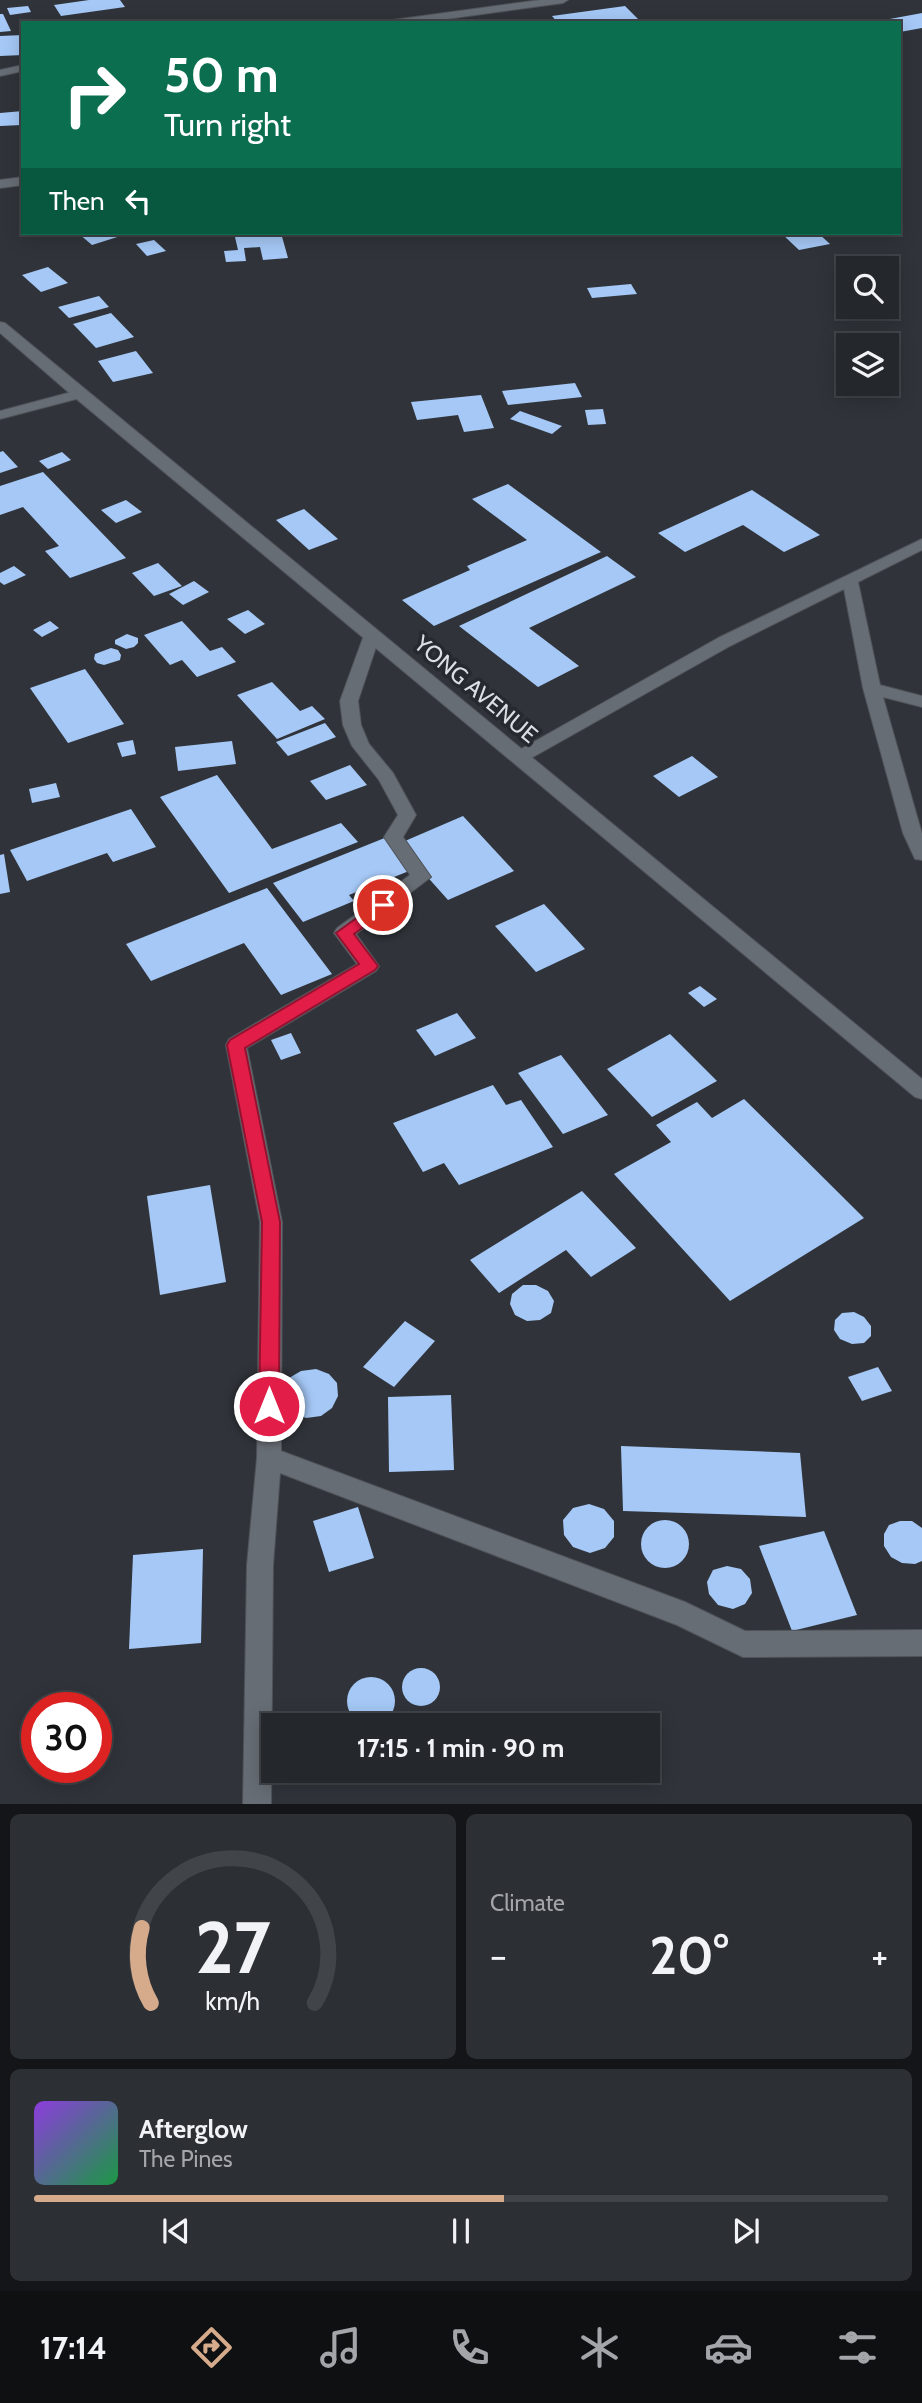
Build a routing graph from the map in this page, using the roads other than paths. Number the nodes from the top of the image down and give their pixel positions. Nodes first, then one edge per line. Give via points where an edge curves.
1 (563, 0) edge
2 (408, 21) edge
3 (21, 68) edge
4 (0, 73) edge
5 (21, 181) edge
6 (0, 184) edge
7 (0, 326) edge
8 (79, 394) junction
9 (0, 415) edge
10 (922, 544) edge
11 (850, 580) junction
12 (372, 635) junction
13 (873, 688) junction
14 (922, 702) edge
15 (520, 757) junction
16 (922, 854) edge
17 (922, 1091) edge
18 (268, 1458) junction
19 (922, 1643) edge
20 (257, 1804) edge

1 - 2 street
3 - 4 street
5 - 6 street
7 - 8 street, YONG AVENUE
8 - 9 street
8 - 12 street, YONG AVENUE
10 - 11 street
11 - 13 street
11 - 15 street via 724,642
12 - 15 street, YONG AVENUE
12 - 18 street via 349,701 352,724 361,746 387,776 407,815 393,837 421,877 344,933 369,966 236,1045 271,1222
13 - 14 street
13 - 16 street via 912,833
15 - 17 street, YONG AVENUE
18 - 19 street via 685,1615 743,1644
18 - 20 street via 260,1564

